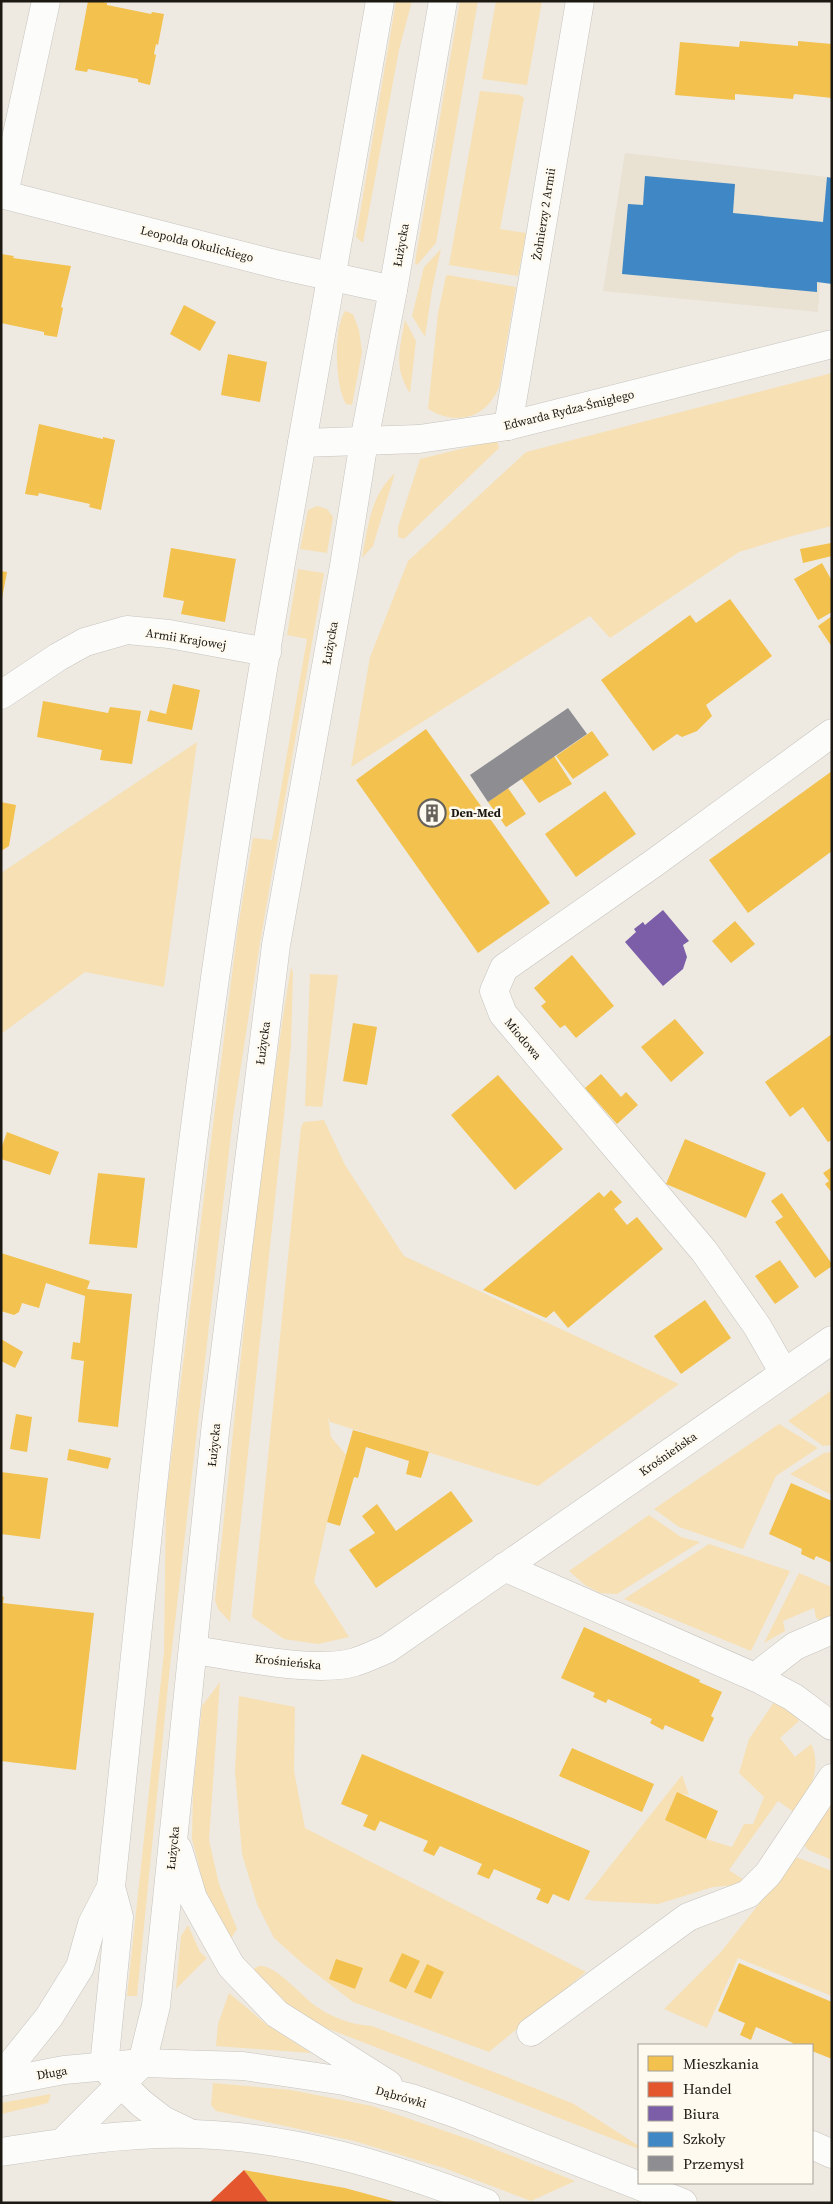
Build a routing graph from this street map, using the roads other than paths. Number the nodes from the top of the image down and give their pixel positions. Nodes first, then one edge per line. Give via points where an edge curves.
1 (46, 1) edge
2 (380, 1) edge
3 (443, 1) edge
4 (580, 1) edge
5 (2, 194) edge
6 (332, 276) junction
7 (393, 290) junction
8 (832, 344) edge
9 (508, 426) junction
10 (364, 441) junction
11 (302, 443) junction
12 (265, 665) junction
13 (1, 695) edge
14 (832, 733) edge
15 (832, 1340) edge
16 (784, 1373) junction
17 (504, 1567) junction
18 (832, 1630) edge
19 (194, 1650) junction
20 (755, 1677) junction
21 (832, 1726) edge
22 (832, 1778) edge
23 (174, 1838) junction
24 (111, 1887) junction
25 (531, 2032) dead end
26 (142, 2063) junction
27 (1, 2072) edge
28 (113, 2075) junction
29 (1, 2082) edge
30 (411, 2098) junction
31 (194, 2134) junction
32 (63, 2142) junction
33 (813, 2146) edge
34 (1, 2152) edge
35 (832, 2154) edge
36 (486, 2203) edge
37 (683, 2203) edge

1 - 5 main road
2 - 6 main road
3 - 7 main road, Łużycka
4 - 9 main road, Żołnierzy 2 Armii
5 - 6 main road, Leopolda Okulickiego
6 - 7 main road, Leopolda Okulickiego
6 - 11 main road
7 - 10 main road, Łużycka
8 - 9 main road, Edwarda Rydza-Śmigłego
9 - 10 main road, Edwarda Rydza-Śmigłego via 419,439
10 - 11 main road, Edwarda Rydza-Śmigłego
10 - 19 main road, Łużycka via 276,945 215,1432
11 - 12 main road
12 - 13 main road, Armii Krajowej via 169,634 127,630 84,642
12 - 24 main road via 232,864 183,1214
14 - 16 main road, Miodowa via 504,968 494,991 503,1014 704,1251 757,1326
15 - 16 main road, Krośnieńska
16 - 17 main road, Krośnieńska
17 - 19 main road, Krośnieńska via 387,1649 354,1663 301,1665
17 - 20 main road
18 - 20 main road via 795,1646
19 - 23 main road, Łużycka
20 - 21 main road via 794,1697
22 - 25 main road via 768,1874 748,1894 688,1917
23 - 26 main road, Łużycka via 156,2006
23 - 30 main road via 193,1898 231,1966 277,2014
24 - 27 main road via 92,1924 80,1967 49,2016
24 - 28 main road via 119,1917
26 - 28 main road, Łużycka
26 - 30 main road, Dąbrówki via 242,2066 292,2072
28 - 29 main road, Długa via 64,2070
28 - 31 main road via 163,2120
28 - 32 main road, Łużycka
30 - 37 main road, Dąbrówki
31 - 32 main road
31 - 36 main road via 259,2140 334,2153 378,2164
32 - 34 main road
33 - 35 main road

